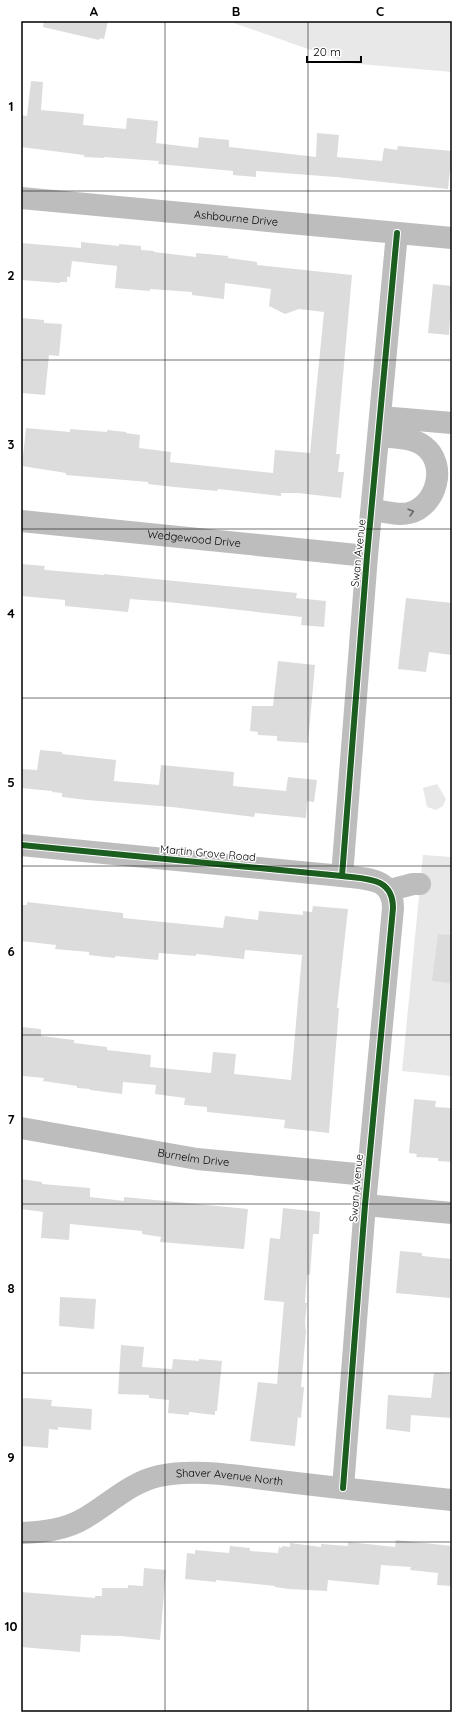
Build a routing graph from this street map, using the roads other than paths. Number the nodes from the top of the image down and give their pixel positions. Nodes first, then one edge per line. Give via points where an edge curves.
1 (21, 198) edge
2 (398, 233) junction
3 (452, 238) edge
4 (452, 423) edge
5 (380, 426) junction
6 (372, 510) junction
7 (21, 521) edge
8 (367, 556) junction
9 (21, 845) edge
10 (342, 876) junction
11 (420, 884) dead end
12 (390, 890) junction
13 (21, 1128) edge
14 (367, 1175) junction
15 (365, 1205) junction
16 (452, 1213) edge
17 (343, 1488) junction
18 (452, 1500) edge
19 (21, 1533) edge

1 - 2 street, Ashbourne Drive
2 - 3 street, Ashbourne Drive
2 - 5 street, Swan Avenue
4 - 5 street
5 - 6 street, Swan Avenue
6 -> 5 street via 398,514 408,514 417,510 427,502 435,489 438,476 434,460 425,447
6 - 8 street, Swan Avenue
7 - 8 street, Wedgewood Drive
8 - 10 street, Swan Avenue
9 - 10 street, Martin Grove Road
10 - 12 street, Martin Grove Road via 373,880
11 - 12 street
12 - 14 street, Swan Avenue via 394,908
13 - 14 street, Burnelm Drive via 197,1159
14 - 15 street, Swan Avenue
15 - 16 street
15 - 17 street, Swan Avenue
17 - 18 street, Shaver Avenue North
17 - 19 street, Shaver Avenue North via 226,1475 175,1473 144,1482 85,1519 60,1529

